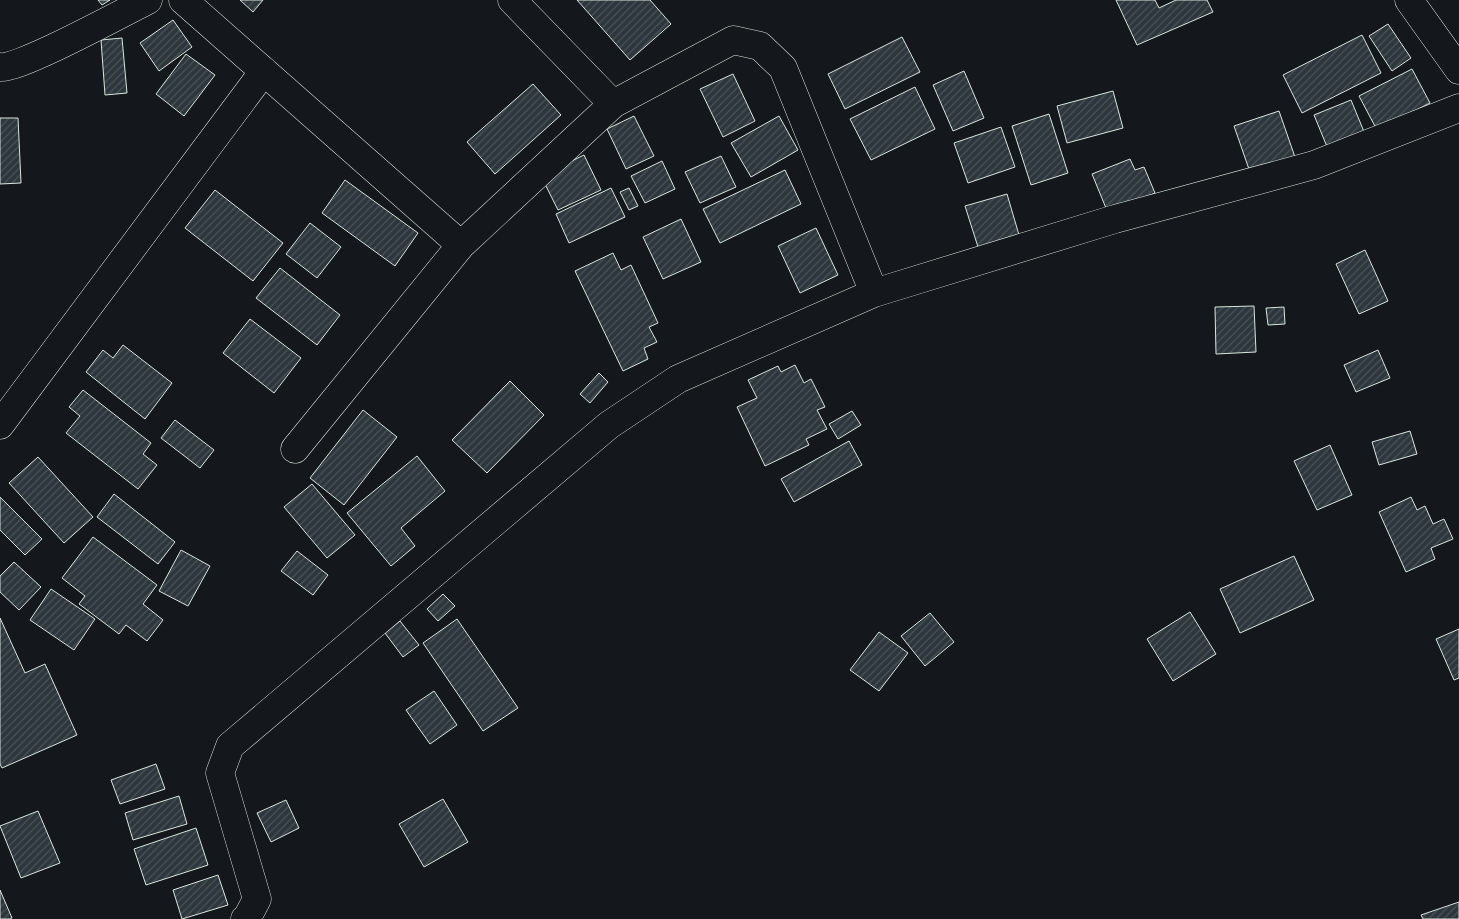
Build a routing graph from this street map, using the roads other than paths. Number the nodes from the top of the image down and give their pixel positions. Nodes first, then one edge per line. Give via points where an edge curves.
1 (148, 0) edge
2 (183, 0) edge
3 (512, 0) edge
4 (1410, 0) edge
5 (0, 67) edge
6 (1459, 70) edge
7 (264, 71) junction
8 (612, 104) junction
9 (1459, 108) edge
10 (462, 245) junction
11 (874, 293) junction
12 (0, 425) edge
13 (295, 449) dead end
14 (245, 919) edge

1 - 5 street via 28,60
2 - 7 street
3 - 8 street
4 - 6 street
7 - 10 street
7 - 12 street
8 - 10 street
8 - 11 street via 733,40 760,46 783,68
9 - 11 street via 1314,165 1115,219
10 - 13 street
11 - 14 street via 678,378 609,425 230,746 220,773 258,899

